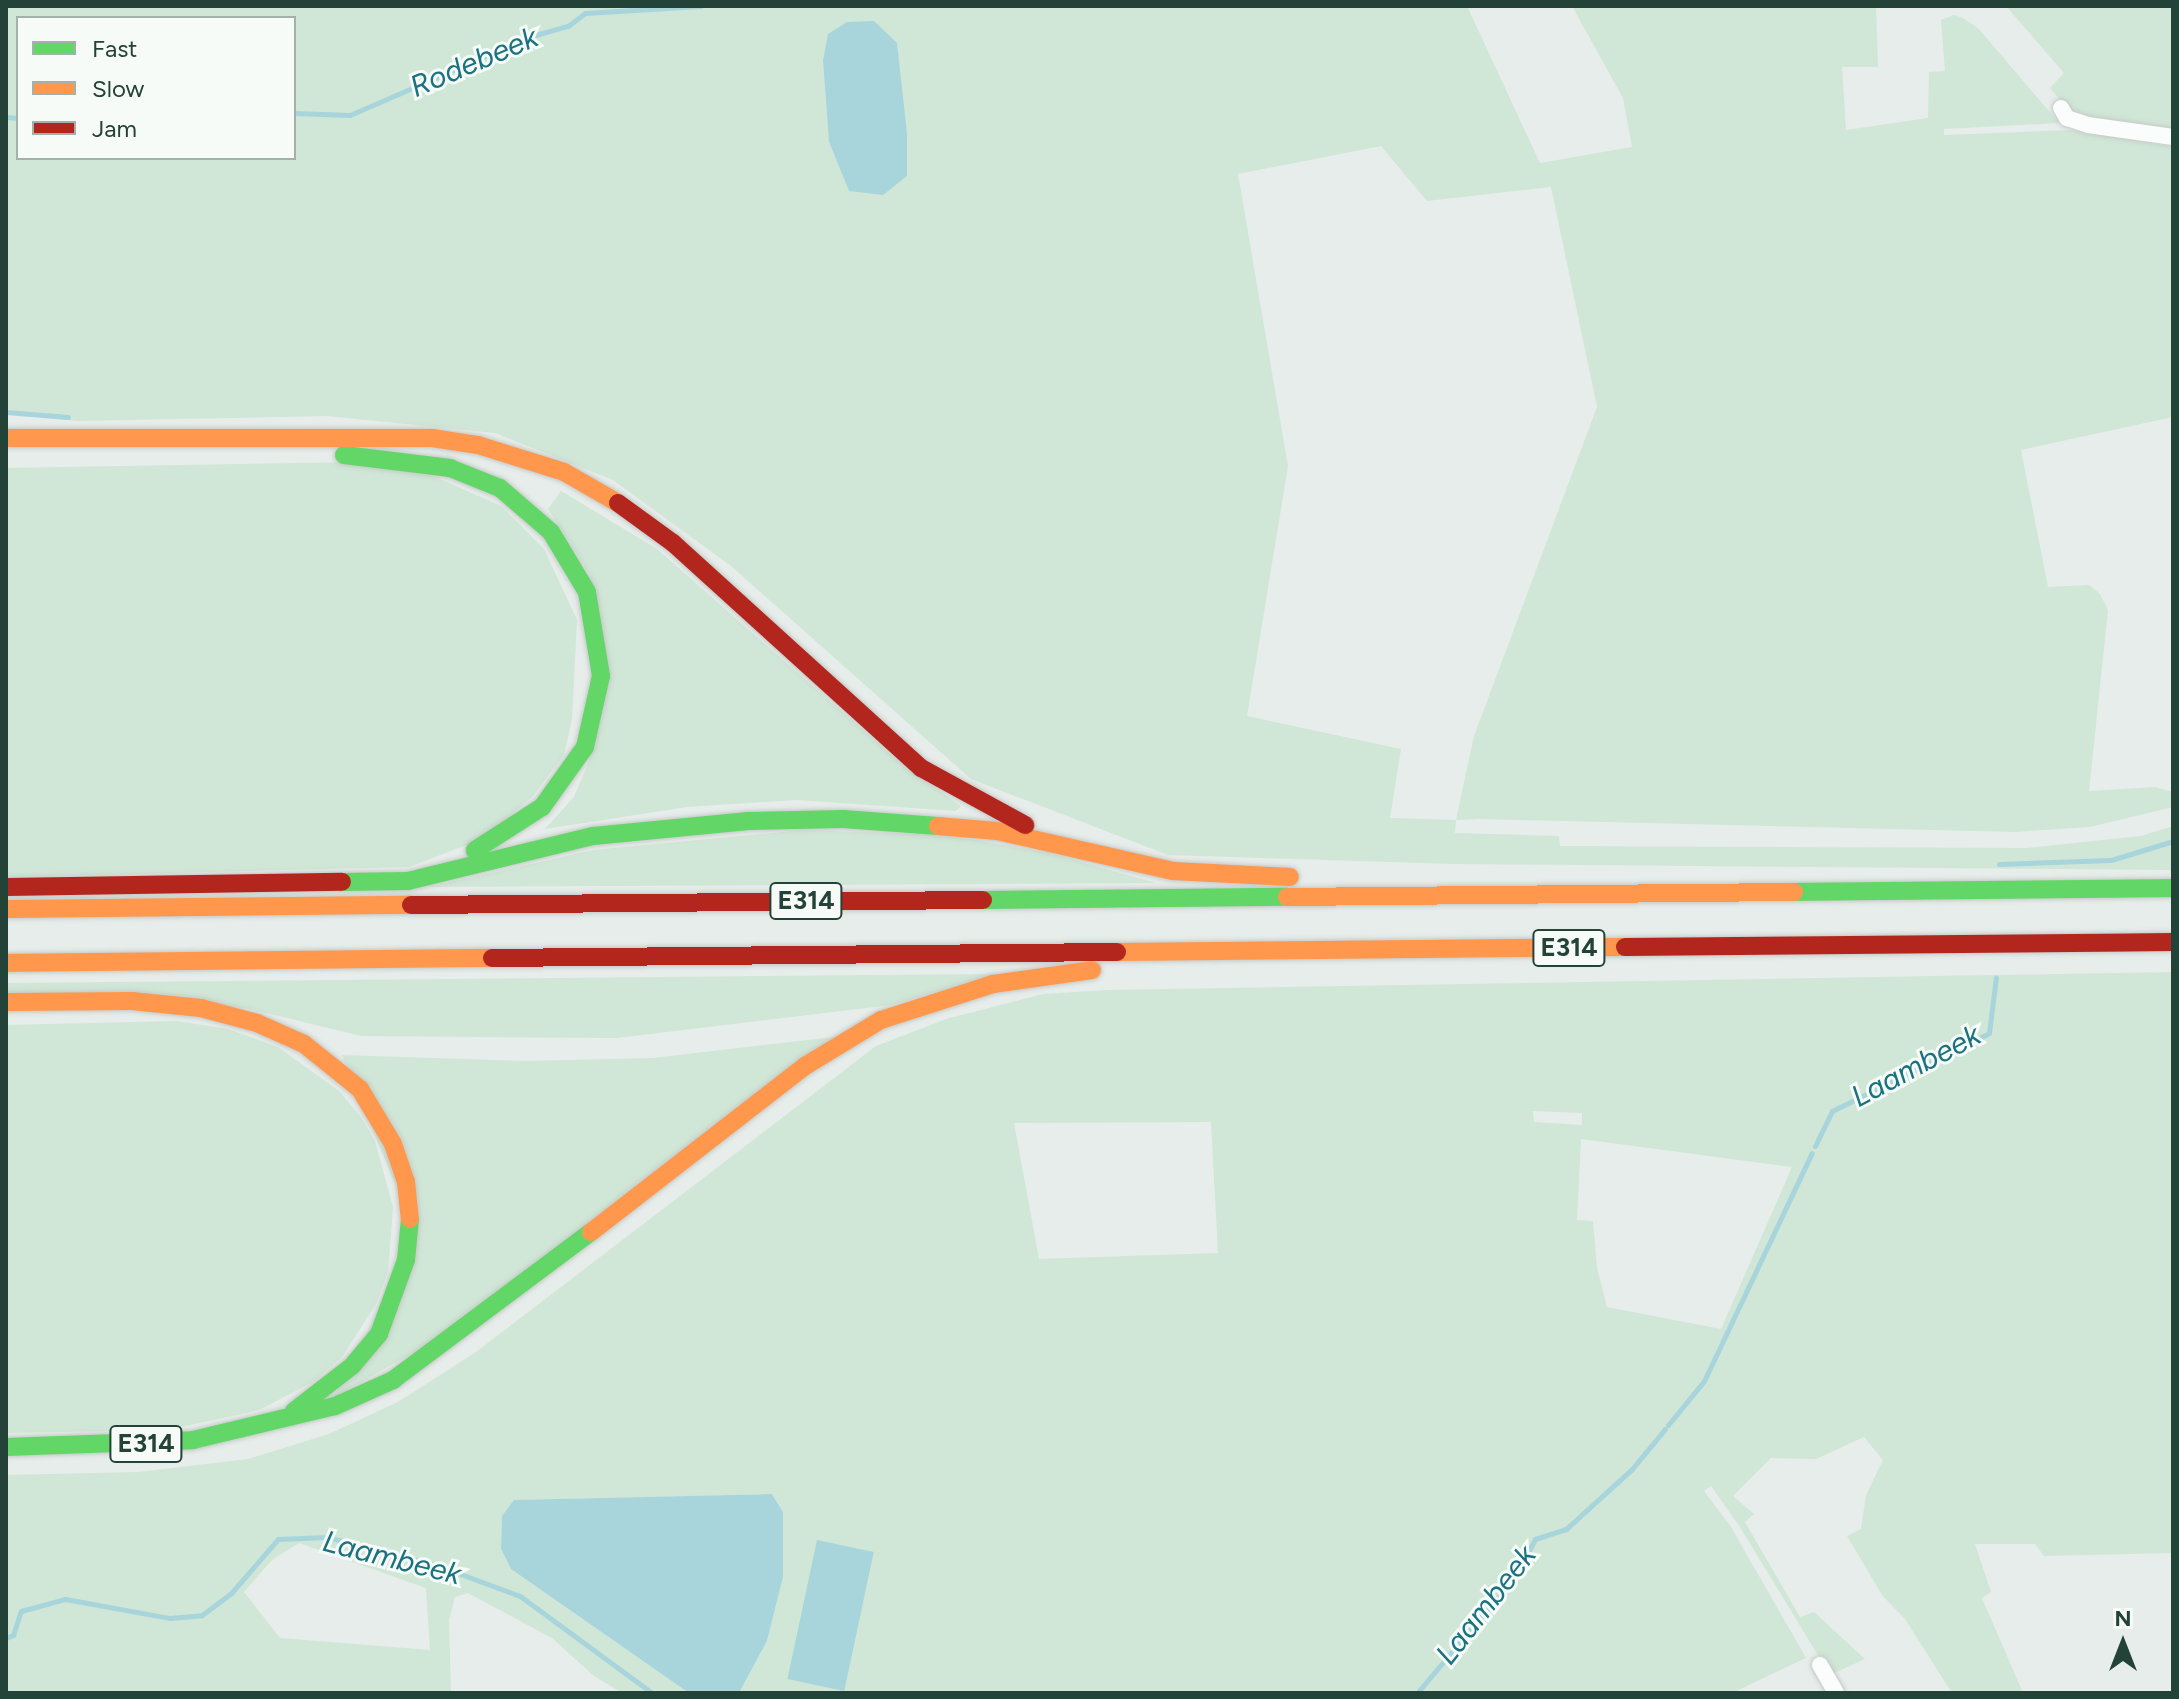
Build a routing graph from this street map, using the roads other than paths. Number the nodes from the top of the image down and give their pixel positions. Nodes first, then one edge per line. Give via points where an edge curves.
1 (2061, 108) dead end
2 (2173, 137) edge
3 (6, 438) edge
4 (6, 458) edge
5 (1117, 860) junction
6 (361, 883) junction
7 (6, 887) edge
8 (2173, 888) edge
9 (1607, 894) junction
10 (6, 909) edge
11 (2173, 942) edge
12 (1151, 952) junction
13 (6, 963) edge
14 (6, 1002) edge
15 (284, 1419) junction
16 (6, 1447) edge
17 (1820, 1665) dead end
18 (1836, 1693) edge

1 - 2 street via 2076,122
3 - 5 highway, E314 via 432,438 478,445 564,472 640,515 889,742 943,783 1014,821
4 - 6 highway, E314 via 310,454 409,461 450,468 500,488 551,532 587,592 598,635 600,691 580,759 554,795 500,838
5 - 6 highway, E314 via 997,831 911,821 748,821 593,836 408,881
5 - 9 highway, E314 via 1173,871 1275,877 1534,879
6 - 7 highway, E314
8 - 9 highway, E314
9 - 10 highway, E314
11 - 12 highway, E314
12 - 13 highway, E314
12 - 15 highway, E314 via 1102,970 993,984 881,1020 805,1066 405,1372 335,1406
14 - 15 highway, E314 via 132,1001 201,1008 257,1023 304,1044 360,1089 393,1144 406,1182 406,1260 379,1334 352,1366
15 - 16 highway, E314 via 193,1440
17 - 18 street

